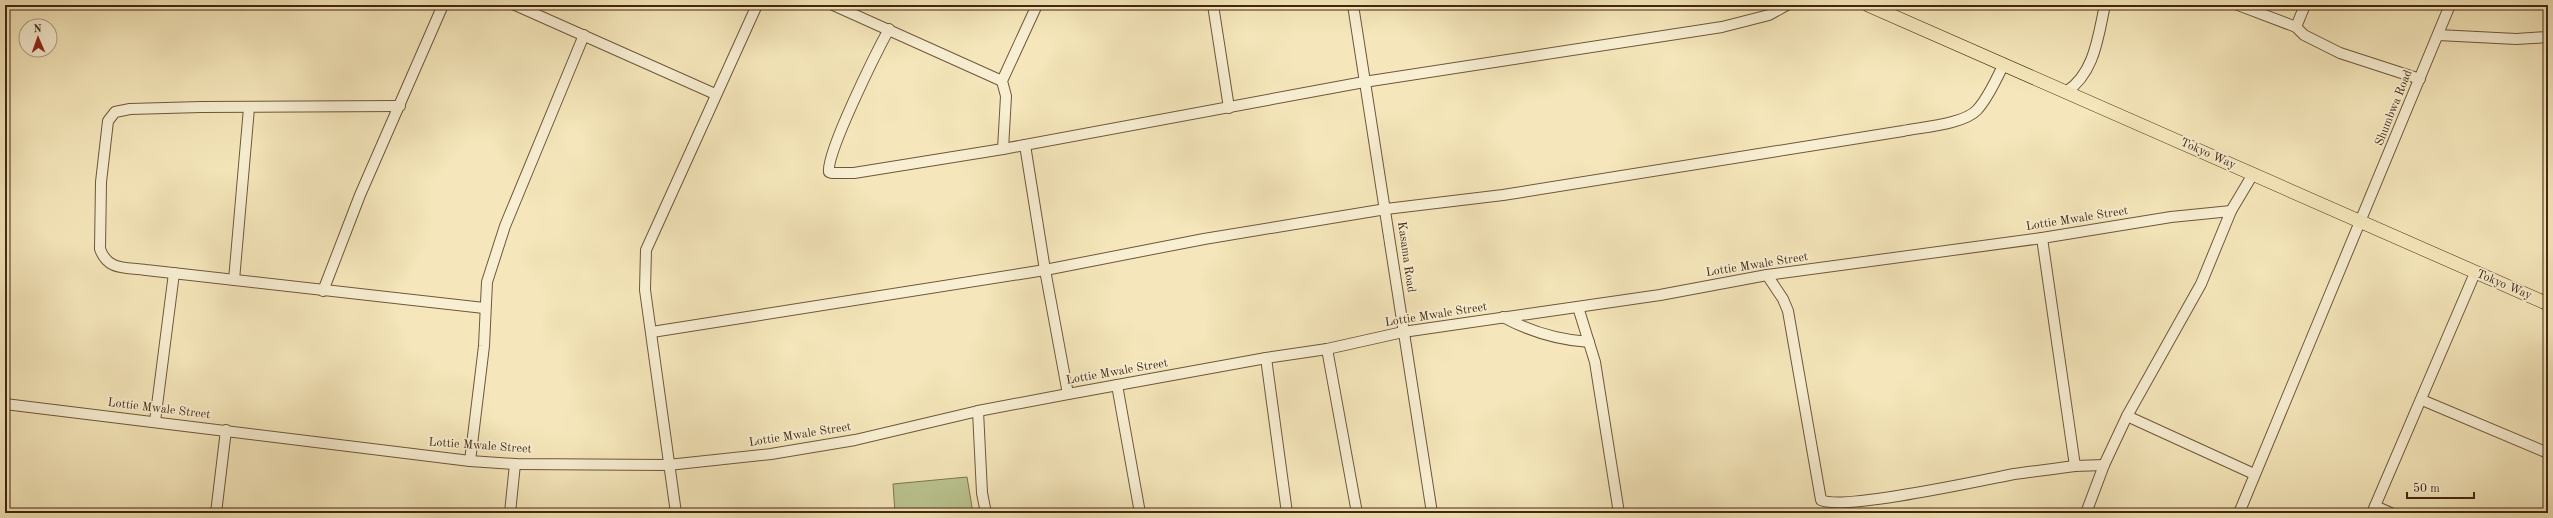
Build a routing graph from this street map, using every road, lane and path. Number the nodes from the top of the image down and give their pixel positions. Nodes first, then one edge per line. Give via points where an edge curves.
1 (444, 5) edge
2 (515, 5) edge
3 (757, 5) edge
4 (833, 5) edge
5 (1037, 5) edge
6 (1214, 5) edge
7 (1353, 5) edge
8 (1787, 5) edge
9 (1868, 5) edge
10 (2105, 5) edge
11 (2238, 5) edge
12 (2305, 5) edge
13 (2450, 5) edge
14 (2296, 27) junction
15 (889, 29) junction
16 (584, 36) junction
17 (2438, 36) junction
18 (2548, 36) edge
19 (2004, 64) junction
20 (2420, 79) junction
21 (1002, 81) junction
22 (1364, 82) junction
23 (2066, 92) junction
24 (715, 94) junction
25 (400, 106) junction
26 (249, 108) junction
27 (1229, 108) junction
28 (1025, 144) junction
29 (1003, 149) junction
30 (2253, 174) junction
31 (1386, 209) junction
32 (2232, 211) junction
33 (2362, 221) junction
34 (2042, 238) junction
35 (1045, 270) junction
36 (174, 273) junction
37 (2476, 273) junction
38 (1767, 275) junction
39 (234, 280) junction
40 (323, 291) junction
41 (2548, 304) edge
42 (1578, 306) junction
43 (484, 308) junction
44 (1503, 317) junction
45 (652, 332) junction
46 (1403, 332) junction
47 (1589, 342) junction
48 (1327, 350) junction
49 (1266, 358) junction
50 (1117, 385) junction
51 (1068, 394) junction
52 (2422, 400) junction
53 (5, 404) edge
54 (978, 411) junction
55 (2127, 416) junction
56 (155, 421) junction
57 (226, 430) junction
58 (2548, 453) edge
59 (470, 461) junction
60 (515, 464) junction
61 (668, 464) junction
62 (2104, 465) junction
63 (2075, 466) junction
64 (2254, 474) junction
65 (2373, 509) edge
66 (216, 513) edge
67 (510, 513) edge
68 (676, 513) edge
69 (986, 513) edge
70 (1140, 513) edge
71 (1287, 513) edge
72 (1357, 513) edge
73 (1432, 513) edge
74 (1618, 513) edge
75 (2086, 513) edge
76 (2239, 513) edge
77 (2391, 513) edge

1 - 25 street
2 - 16 street
3 - 24 street
4 - 15 street
5 - 21 street
6 - 27 street
7 - 22 street, Kasama Road
8 - 22 street via 1769,15 1722,27
9 - 19 main road, Tokyo Way
10 - 23 street via 2089,67 2077,85
11 - 14 street
12 - 14 street
13 - 17 street, Shumbwa Road
14 - 20 street via 2304,35 2340,52
15 - 21 street
15 - 29 street via 864,77 829,162 829,172 854,173
16 - 24 street
16 - 43 street via 505,226 487,282
17 - 18 street via 2516,39
17 - 20 street, Shumbwa Road
19 - 23 main road, Tokyo Way
19 - 31 street via 1976,110 1962,119 1903,131 1503,195
20 - 33 street, Shumbwa Road
21 - 29 street via 1006,96
22 - 27 street
22 - 31 street, Kasama Road
23 - 30 main road, Tokyo Way
24 - 45 street via 646,250 645,290
25 - 26 street via 322,105
25 - 40 street via 360,195
26 - 36 street via 130,109 116,112 108,121 101,182 100,248 103,259 110,265
26 - 39 street
27 - 28 street
28 - 29 street
28 - 35 street
30 - 32 street
30 - 33 main road, Tokyo Way
31 - 35 street via 1204,239
31 - 46 street, Kasama Road
32 - 34 street, Lottie Mwale Street via 2171,217
32 - 55 street via 2201,284
33 - 37 main road, Tokyo Way
33 - 64 street, Shumbwa Road
34 - 38 street, Lottie Mwale Street
34 - 63 street
35 - 45 street
35 - 51 street
36 - 39 street
36 - 56 street
37 - 41 main road, Tokyo Way
37 - 52 street via 2445,339
38 - 42 street, Lottie Mwale Street via 1660,295
38 - 63 street via 1788,311 1821,500 1834,503 1902,495
39 - 40 street
40 - 43 street
42 - 44 street, Lottie Mwale Street
42 - 47 street
43 - 59 street via 484,346
44 - 46 street, Lottie Mwale Street
44 - 47 street via 1526,329 1566,340
45 - 61 street
46 - 48 street, Lottie Mwale Street
46 - 73 street, Kasama Road
47 - 74 street via 1605,416
48 - 49 street, Lottie Mwale Street
48 - 72 street
49 - 50 street, Lottie Mwale Street
49 - 71 street
50 - 51 street, Lottie Mwale Street
50 - 70 street
51 - 54 street, Lottie Mwale Street
52 - 58 street
52 - 65 street
53 - 56 street, Lottie Mwale Street
54 - 61 street, Lottie Mwale Street via 855,440 771,454
54 - 69 street via 981,480
55 - 62 street
55 - 64 street
56 - 57 street, Lottie Mwale Street
57 - 59 street, Lottie Mwale Street
57 - 66 street
59 - 60 street, Lottie Mwale Street
60 - 61 street, Lottie Mwale Street
60 - 67 street
61 - 68 street
62 - 63 street
62 - 75 street
64 - 76 street, Shumbwa Road
65 - 77 street

